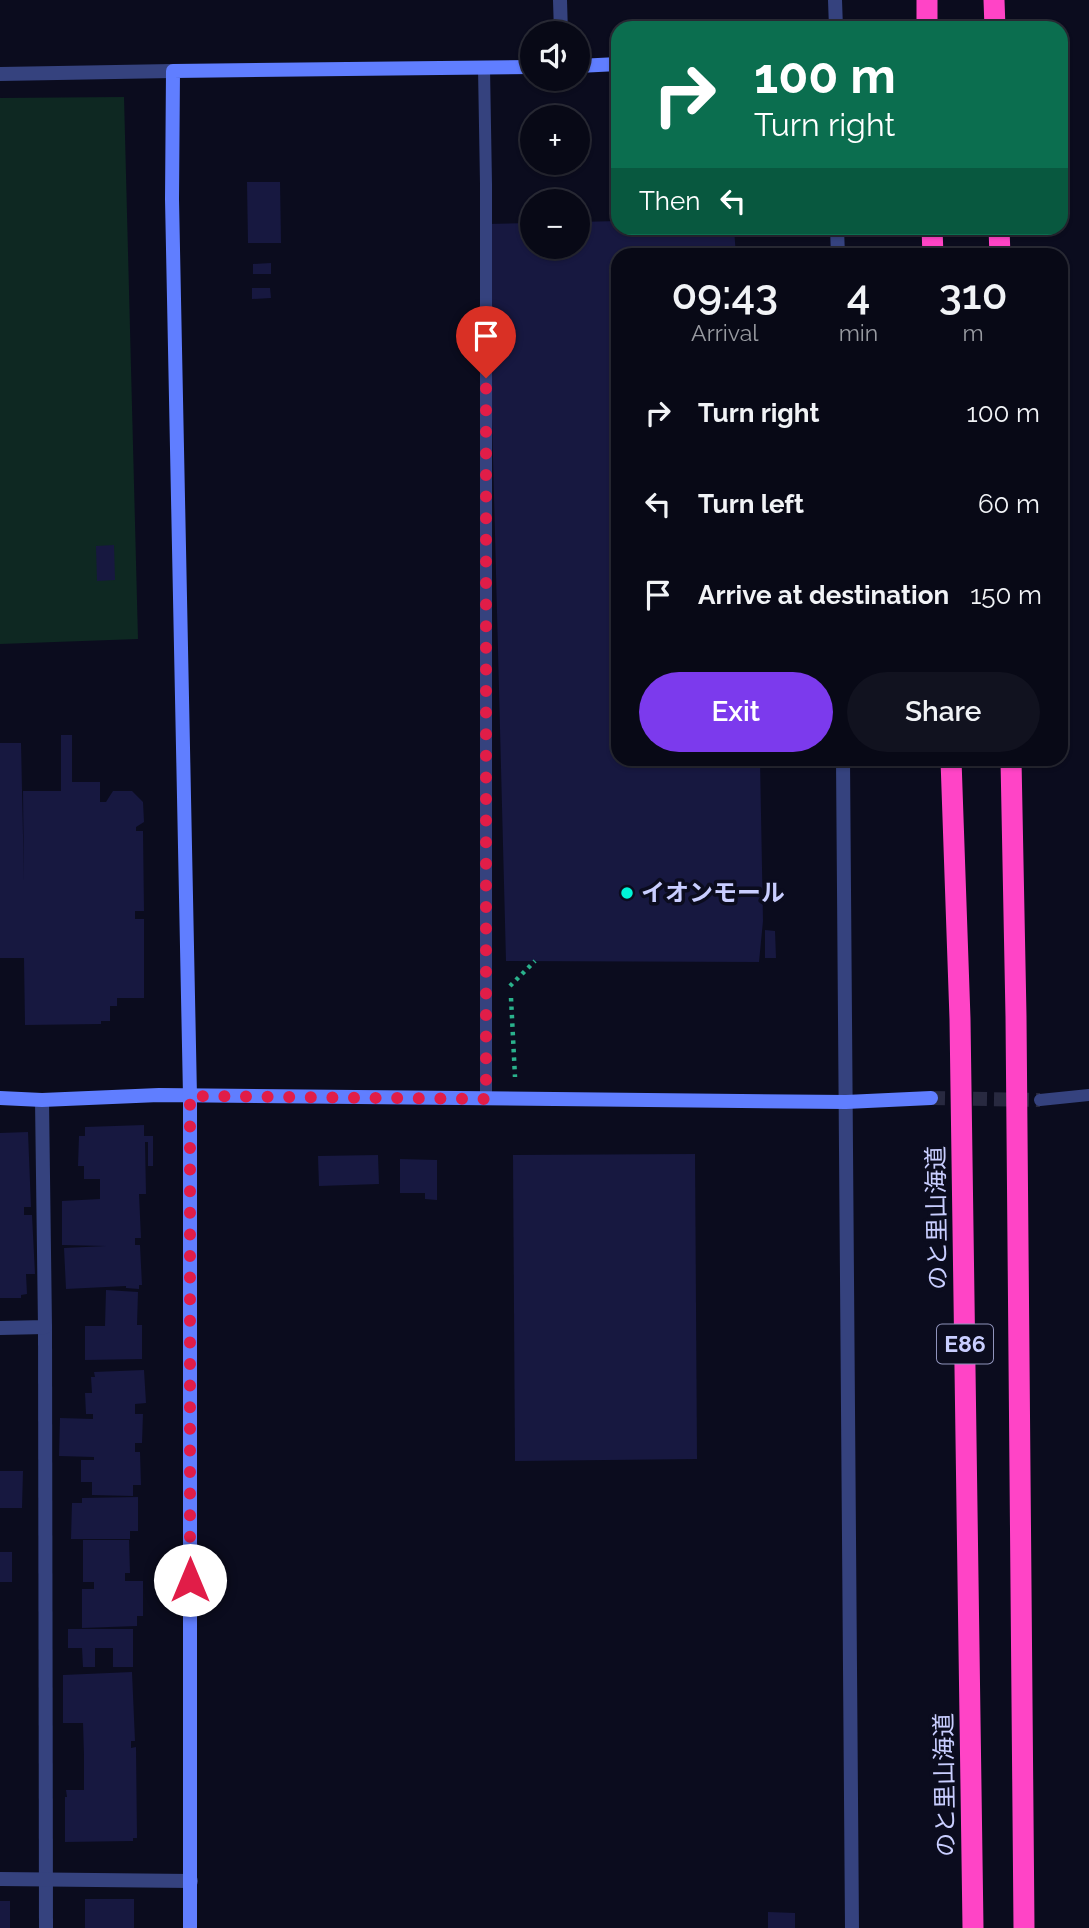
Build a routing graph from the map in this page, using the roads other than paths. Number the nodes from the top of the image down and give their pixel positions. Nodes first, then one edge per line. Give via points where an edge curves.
1 (560, 0) edge
2 (835, 0) edge
3 (927, 0) edge
4 (994, 0) edge
5 (561, 21) edge
6 (836, 21) edge
7 (927, 21) edge
8 (995, 21) edge
9 (611, 64) edge
10 (590, 65) edge
11 (484, 68) junction
12 (520, 68) edge
13 (173, 71) junction
14 (0, 74) edge
15 (843, 766) edge
16 (951, 766) edge
17 (1011, 766) edge
18 (1089, 1095) edge
19 (190, 1096) junction
20 (0, 1098) edge
21 (931, 1098) tunnel mouth
22 (486, 1099) junction
23 (41, 1100) junction
24 (1040, 1100) tunnel mouth
25 (846, 1102) junction
26 (44, 1327) junction
27 (0, 1328) edge
28 (46, 1878) junction
29 (0, 1879) edge
30 (191, 1881) junction
31 (46, 1928) edge
32 (190, 1928) edge
33 (852, 1928) edge
34 (973, 1928) edge
35 (1024, 1928) edge

1 - 5 street
2 - 6 street
3 - 7 highway
4 - 8 highway
9 - 10 street
11 - 12 street
11 - 13 street
11 - 22 lane
13 - 14 street
13 - 19 street
15 - 25 street
16 - 34 highway, のと里山海道 / E86 via 960,1019
17 - 35 highway, E86
18 - 24 lane
19 - 22 street
19 - 23 street
19 - 30 street
20 - 23 street
21 - 25 street
22 - 25 street
23 - 26 street
25 - 33 street
26 - 27 street
26 - 28 street
28 - 29 street
28 - 30 street
28 - 31 street
30 - 32 street

